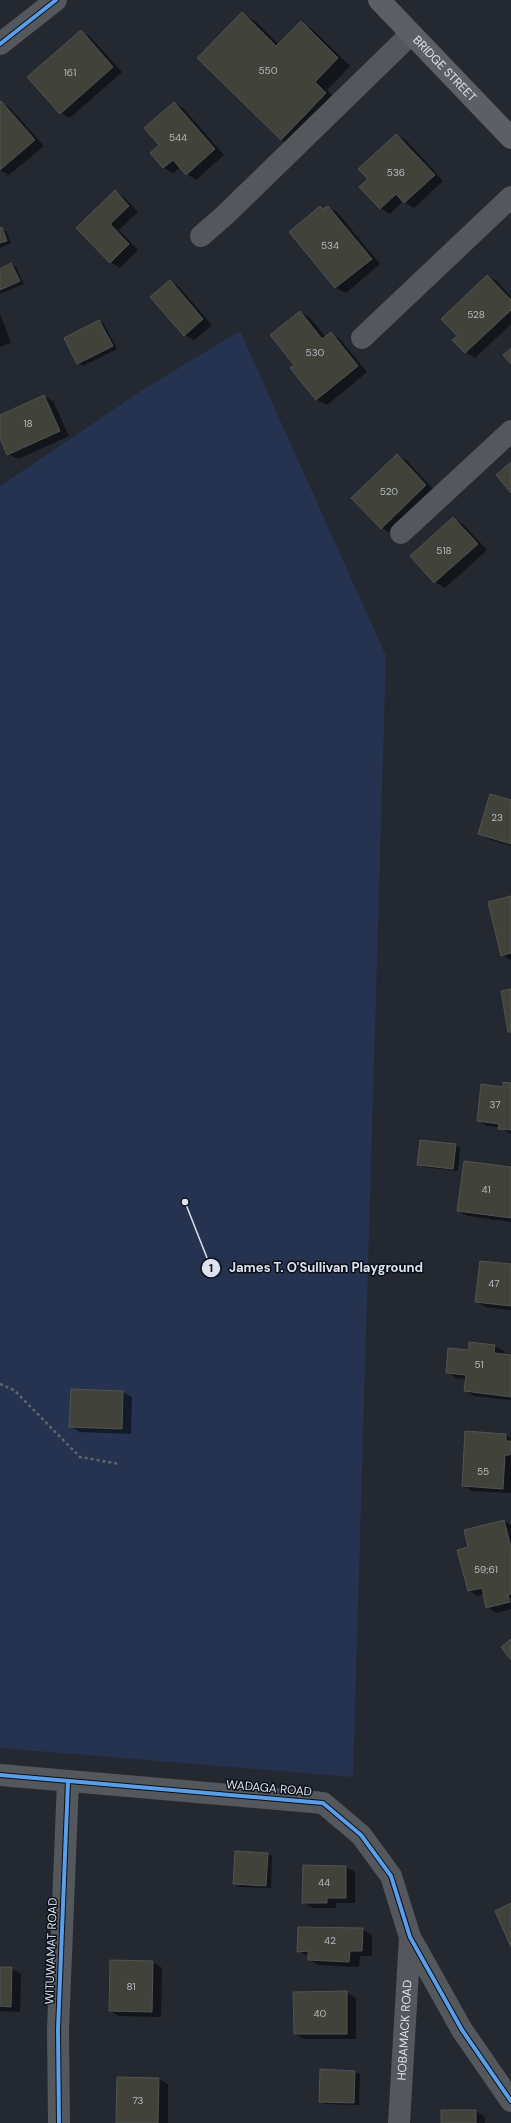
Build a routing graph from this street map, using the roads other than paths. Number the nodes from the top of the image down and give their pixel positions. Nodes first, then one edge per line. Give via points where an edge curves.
1 (56, 0) edge
2 (379, 0) edge
3 (411, 34) junction
4 (0, 44) edge
5 (511, 138) edge
6 (511, 197) edge
7 (201, 236) dead end
8 (362, 338) dead end
9 (511, 431) edge
10 (401, 533) dead end
11 (0, 1775) edge
12 (68, 1781) junction
13 (410, 1938) junction
14 (511, 2101) edge
15 (59, 2123) edge
16 (398, 2123) edge

1 - 4 street
2 - 3 main road, BRIDGE STREET
3 - 5 main road, BRIDGE STREET
3 - 7 street
6 - 8 street
9 - 10 street
11 - 12 street, WADAGA ROAD
12 - 13 street, WADAGA ROAD via 323,1803 361,1835 391,1876
12 - 15 street, WITUWAMAT ROAD via 58,2029
13 - 14 street, WADAGA ROAD via 462,2030
13 - 16 street, HOBAMACK ROAD

